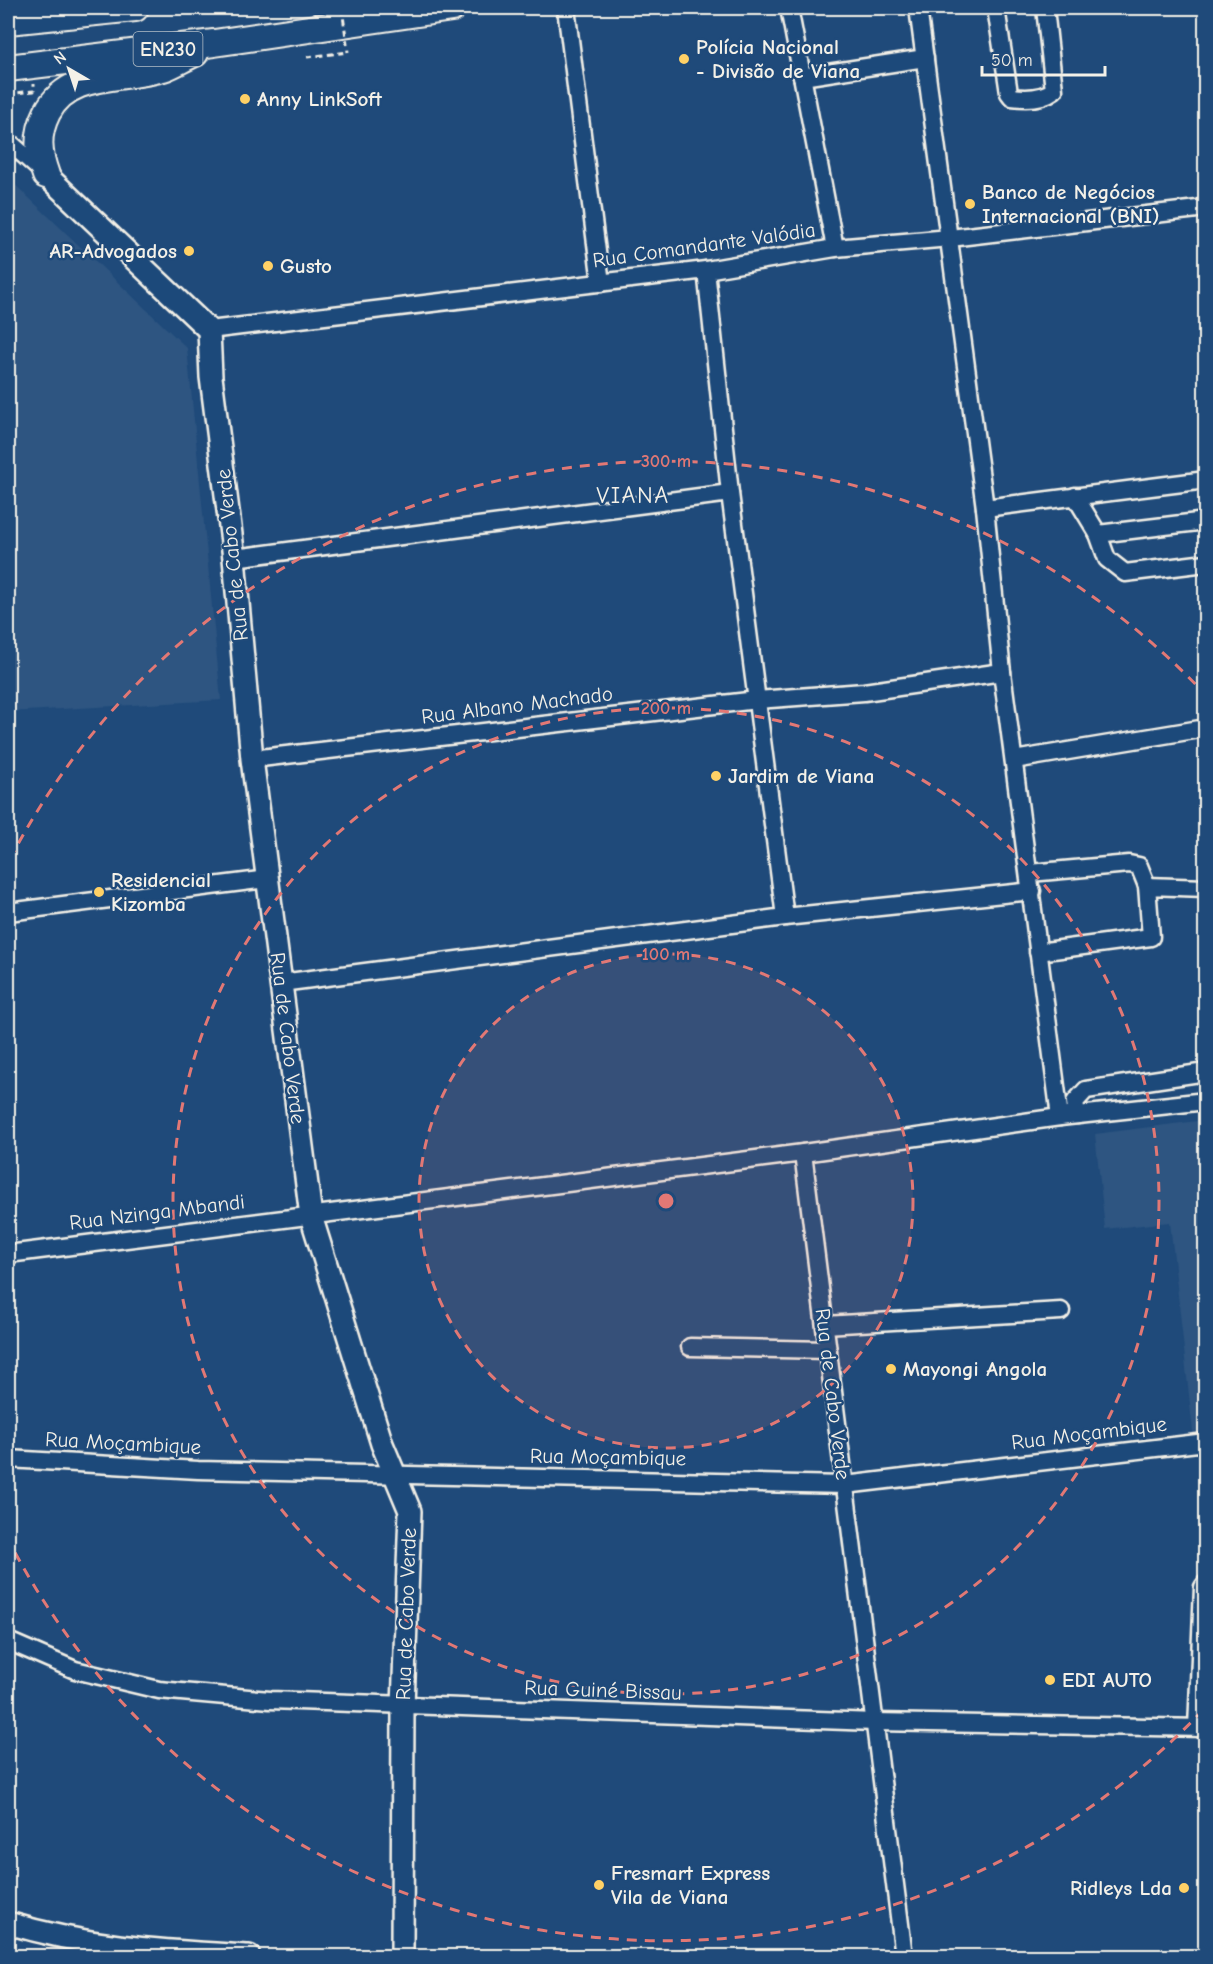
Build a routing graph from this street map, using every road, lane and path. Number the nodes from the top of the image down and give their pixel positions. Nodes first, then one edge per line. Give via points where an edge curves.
1 (135, 8) edge
2 (342, 8) edge
3 (452, 8) edge
4 (566, 8) edge
5 (789, 8) edge
6 (918, 8) edge
7 (996, 8) edge
8 (1045, 8) edge
9 (94, 10) edge
10 (8, 21) edge
11 (214, 43) junction
12 (307, 57) dead end
13 (926, 58) junction
14 (8, 68) edge
15 (802, 76) junction
16 (8, 141) edge
17 (46, 175) junction
18 (1206, 208) edge
19 (950, 238) junction
20 (835, 248) junction
21 (706, 270) junction
22 (602, 283) junction
23 (208, 330) junction
24 (1206, 480) edge
25 (730, 493) junction
26 (1075, 496) junction
27 (985, 508) junction
28 (1206, 521) edge
29 (1098, 534) junction
30 (234, 558) junction
31 (1206, 563) edge
32 (1002, 672) junction
33 (757, 700) junction
34 (1206, 728) edge
35 (252, 759) junction
36 (1014, 760) junction
37 (1030, 873) junction
38 (267, 879) junction
39 (1147, 886) junction
40 (1206, 888) edge
41 (1032, 891) junction
42 (8, 912) edge
43 (785, 917) junction
44 (1038, 952) junction
45 (281, 983) junction
46 (1206, 1072) edge
47 (1206, 1101) edge
48 (1069, 1116) junction
49 (803, 1153) junction
50 (311, 1216) junction
51 (8, 1254) edge
52 (1061, 1311) dead end
53 (825, 1325) junction
54 (690, 1347) dead end
55 (828, 1350) junction
56 (1206, 1442) edge
57 (8, 1459) edge
58 (394, 1473) junction
59 (845, 1485) junction
60 (1206, 1583) edge
61 (8, 1641) edge
62 (402, 1706) junction
63 (875, 1722) junction
64 (1202, 1728) edge
65 (8, 1923) edge
66 (249, 1956) edge
67 (402, 1956) edge
68 (904, 1956) edge

1 - 9 highway, EN230
2 - 12 path, bridge via 348,52
3 - 11 highway, EN230
4 - 22 street
5 - 15 street
6 - 13 street
7 - 8 street via 1009,93 1012,98 1022,99 1047,96 1054,90
9 - 10 highway, EN230
11 - 14 highway, EN230
11 - 17 highway via 165,67 75,84 61,93 42,122 38,140
13 - 15 street
13 - 19 street
15 - 20 street
16 - 17 street
17 - 23 main road
18 - 19 street, Rua Comandante Valódia
19 - 20 street, Rua Comandante Valódia
19 - 27 street
20 - 21 street, Rua Comandante Valódia
21 - 22 street, Rua Comandante Valódia
21 - 25 street
22 - 23 street, Rua Comandante Valódia
23 - 30 main road, Rua de Cabo Verde
24 - 26 street
25 - 30 street
25 - 33 street
26 - 27 street
26 - 29 street
27 - 32 street
28 - 29 street
29 - 31 street via 1107,559 1125,573
30 - 35 main road, Rua de Cabo Verde
32 - 33 street, Rua Albano Machado via 864,692
32 - 36 street
33 - 35 street, Rua Albano Machado
33 - 43 street
34 - 36 street
35 - 38 main road, Rua de Cabo Verde
36 - 37 street
37 - 39 street via 1129,864 1139,866
37 - 41 street
38 - 42 street
38 - 45 main road, Rua de Cabo Verde
39 - 40 street
39 - 44 street via 1151,937
41 - 43 street
41 - 44 street
43 - 45 street
44 - 48 street
45 - 50 main road, Rua de Cabo Verde
46 - 48 street via 1086,1090
47 - 48 street, Rua Nzinga Mbandi
48 - 49 street, Rua Nzinga Mbandi
49 - 50 street, Rua Nzinga Mbandi
49 - 53 street, Rua de Cabo Verde
50 - 51 street, Rua Nzinga Mbandi
50 - 58 main road, Rua de Cabo Verde via 381,1444
52 - 53 street
53 - 55 street, Rua de Cabo Verde
54 - 55 street
55 - 59 street, Rua de Cabo Verde
56 - 59 street, Rua Moçambique
57 - 58 street, Rua Moçambique via 198,1470
58 - 59 street, Rua Moçambique
58 - 62 main road, Rua de Cabo Verde via 410,1511
59 - 63 street, Rua de Cabo Verde
60 - 64 street
61 - 62 street, Rua Guiné Bissau via 75,1670 159,1690
62 - 63 street, Rua Guiné Bissau
62 - 67 main road, Rua de Cabo Verde
63 - 64 street, Rua Guiné Bissau
63 - 68 street, Rua de Cabo Verde
65 - 66 main road via 46,1935 119,1948

